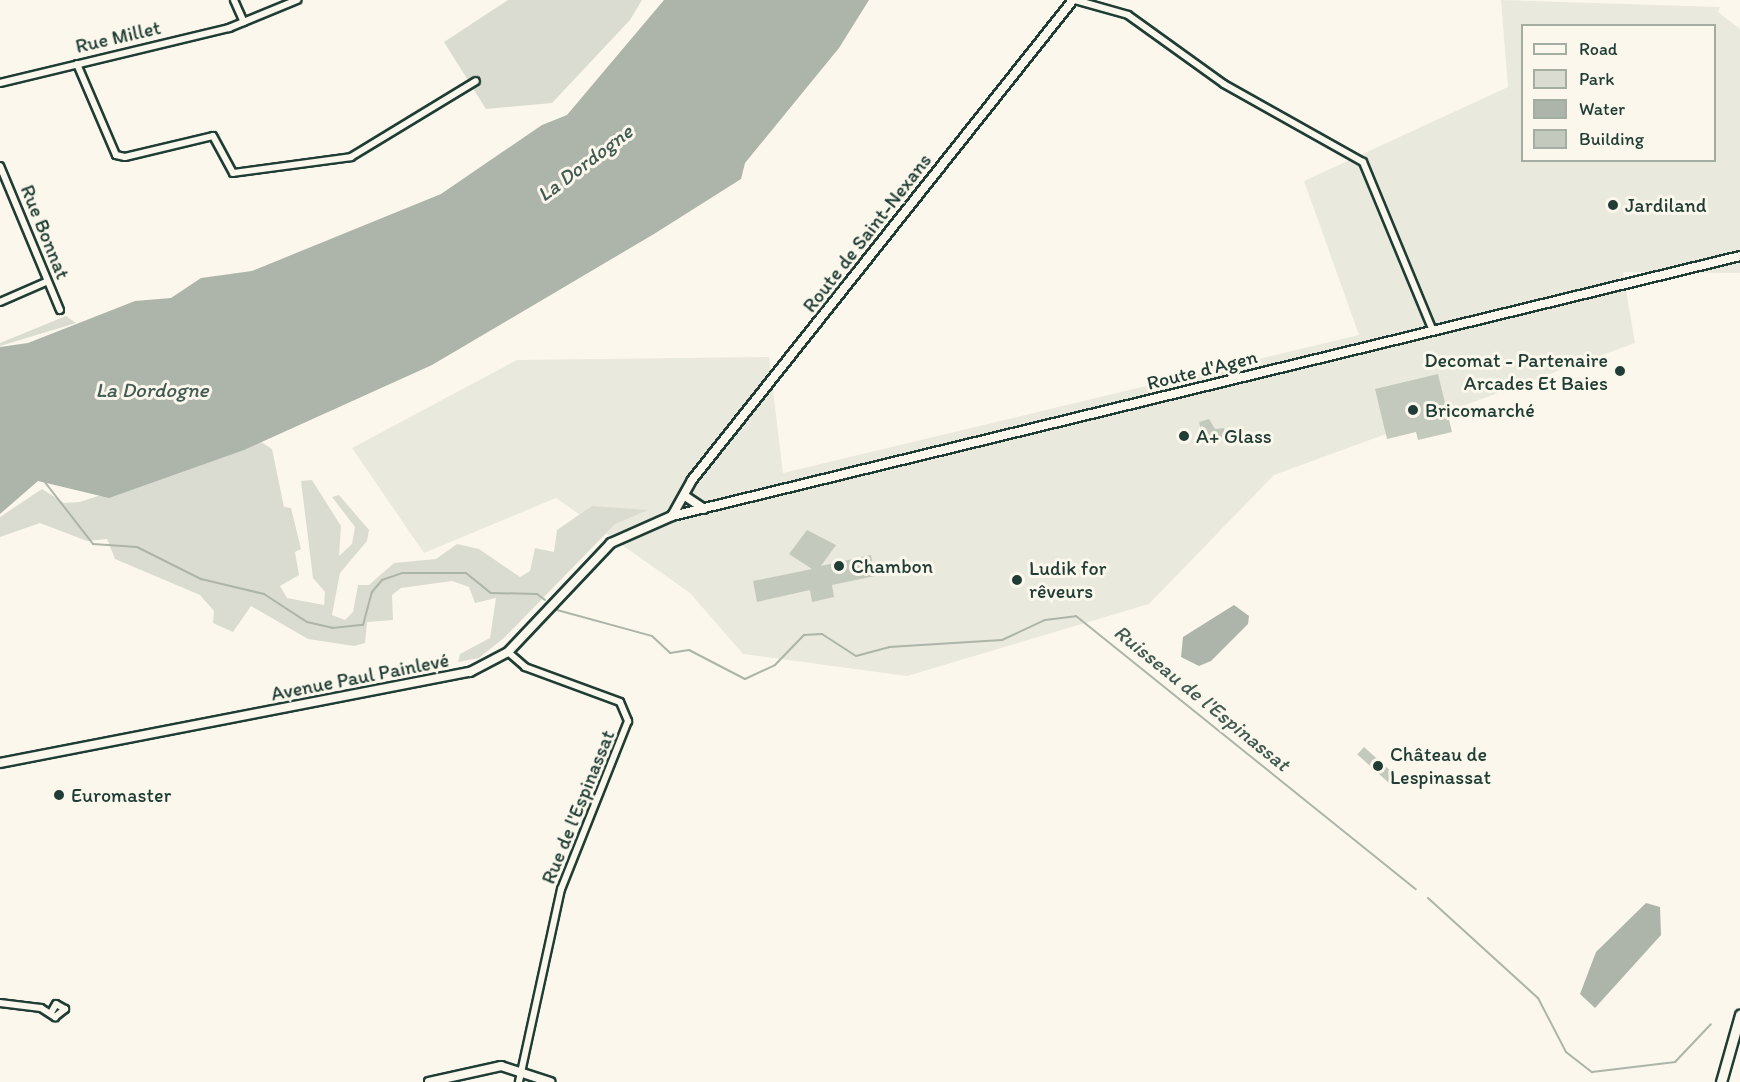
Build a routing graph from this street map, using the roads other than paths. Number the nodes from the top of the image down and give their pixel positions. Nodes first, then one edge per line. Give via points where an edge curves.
1 (234, 0) edge
2 (297, 0) edge
3 (1074, 0) edge
4 (244, 22) junction
5 (77, 64) junction
6 (476, 81) dead end
7 (0, 83) edge
8 (0, 166) edge
9 (1740, 256) edge
10 (46, 282) junction
11 (0, 302) edge
12 (60, 310) dead end
13 (1433, 331) junction
14 (686, 491) junction
15 (705, 509) junction
16 (675, 516) junction
17 (508, 652) junction
18 (0, 763) edge
19 (0, 1003) edge
20 (52, 1011) dead end
21 (1740, 1015) edge
22 (1740, 1034) edge
23 (524, 1070) junction
24 (429, 1082) edge
25 (519, 1082) edge
26 (550, 1082) edge
27 (1720, 1082) edge
28 (1726, 1082) edge

1 - 4 street
2 - 4 street, Rue Millet
3 - 13 street via 1128,15 1224,84 1363,162
3 - 14 main road, Route de Saint-Nexans
4 - 5 street, Rue Millet
5 - 6 street via 116,155 125,157 213,136 234,173 351,157
5 - 7 street, Rue Millet
8 - 10 street, Rue Bonnat
9 - 13 main road, Route d'Agen
10 - 11 street
10 - 12 street, Rue Bonnat
13 - 15 main road, Route d'Agen
14 - 15 main road
14 - 16 main road, Route de Saint-Nexans
15 - 16 main road, Route d'Agen
16 - 17 main road, Avenue Paul Painlevé via 611,543
17 - 18 main road, Avenue Paul Painlevé via 470,672 428,683
17 - 23 street, Rue de l'Espinassat via 525,666 620,702 628,721 561,889
19 - 20 street
21 - 27 main road
22 - 28 main road
23 - 24 main road via 485,1066
23 - 25 street, Rue de l'Espinassat
23 - 26 main road

